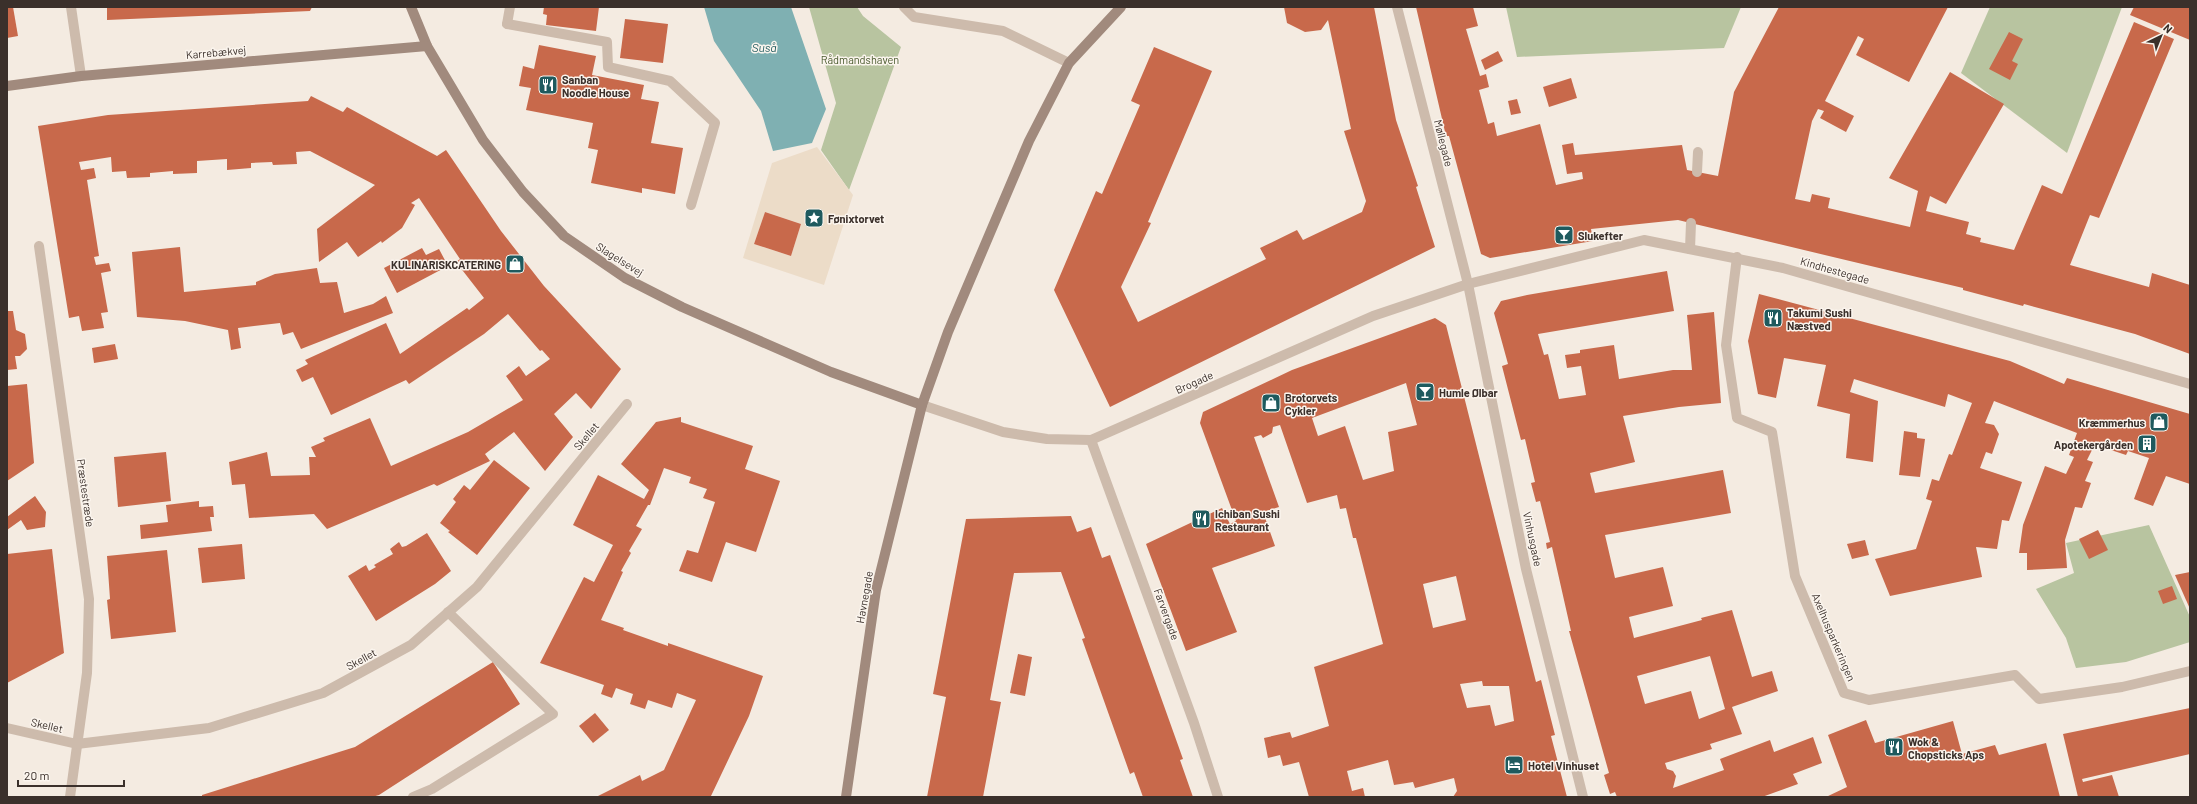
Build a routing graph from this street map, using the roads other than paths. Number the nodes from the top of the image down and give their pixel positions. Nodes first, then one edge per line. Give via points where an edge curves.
1 (71, 7) edge
2 (411, 7) edge
3 (510, 7) edge
4 (904, 7) edge
5 (1121, 7) edge
6 (1398, 7) edge
7 (427, 46) junction
8 (1069, 63) junction
9 (81, 76) junction
10 (7, 86) edge
11 (1698, 152) dead end
12 (1698, 172) dead end
13 (691, 205) dead end
14 (1691, 223) dead end
15 (38, 246) dead end
16 (1690, 249) junction
17 (1737, 257) junction
18 (1468, 284) junction
19 (2190, 384) edge
20 (627, 404) dead end
21 (922, 405) junction
22 (1091, 440) junction
23 (448, 612) junction
24 (2190, 671) edge
25 (7, 728) edge
26 (77, 744) junction
27 (70, 797) edge
28 (413, 797) edge
29 (846, 797) edge
30 (1218, 797) edge
31 (1583, 797) edge

1 - 9 street
2 - 7 street, Slagelsevej
3 - 13 street via 507,24 607,42 608,66 670,81 715,123
4 - 8 street via 914,16 1003,31
5 - 8 street
6 - 18 street, Møllegade
7 - 9 street, Karrebækvej
7 - 21 street, Slagelsevej via 483,140 522,192 564,236 625,278 682,307 831,372
8 - 21 street via 1023,156 948,332
9 - 10 street, Karrebækvej
11 - 12 street
14 - 16 street
15 - 26 street, Præstestræde via 89,599 87,673
16 - 17 street, Kindhestegade
16 - 18 street, Kindhestegade via 1644,240
17 - 19 street, Kindhestegade
17 - 24 street, Axelhusparkeringen via 1726,345 1737,418 1772,432 1795,576 1844,693 1869,700 2015,675 2039,699 2122,687
18 - 22 street, Brogade via 1373,316
18 - 31 street, Vinhusgade via 1526,569
20 - 23 street, Skellet via 477,587
21 - 22 street, Brogade via 1003,432 1047,439
21 - 29 street, Havnegade via 876,590
22 - 30 street, Farvergade via 1194,723
23 - 26 street, Skellet via 411,645 323,693 210,728
23 - 28 street via 552,714 432,789
25 - 26 street, Skellet
26 - 27 street, Præstestræde

